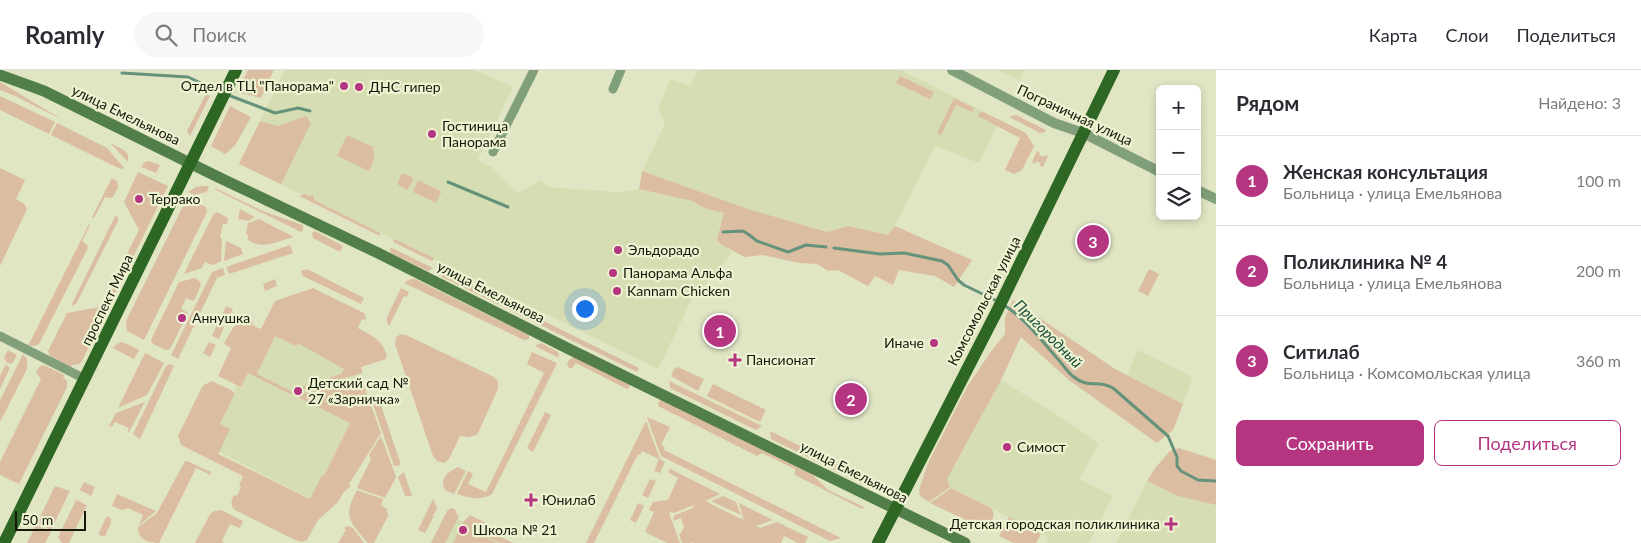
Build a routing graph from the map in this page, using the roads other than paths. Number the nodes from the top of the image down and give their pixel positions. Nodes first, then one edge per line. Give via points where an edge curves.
1 (236, 70) edge
2 (534, 70) edge
3 (621, 70) edge
4 (952, 70) edge
5 (1114, 70) edge
6 (0, 75) edge
7 (613, 89) dead end
8 (1082, 133) junction
9 (493, 152) dead end
10 (190, 163) junction
11 (1156, 170) edge
12 (1201, 192) edge
13 (1216, 200) edge
14 (0, 336) edge
15 (85, 379) junction
16 (894, 509) junction
17 (4, 543) edge
18 (878, 543) edge
19 (965, 543) edge

1 - 10 main road, проспект Мира
2 - 9 street
3 - 7 street
4 - 8 street, Пограничная улица via 1054,123
5 - 8 main road, Комсомольская улица
6 - 10 main road, улица Емельянова via 44,91
8 - 11 street, Пограничная улица
8 - 16 main road, Комсомольская улица via 1001,303
10 - 15 main road, проспект Мира
10 - 16 main road, улица Емельянова
12 - 13 street
14 - 15 street
15 - 17 main road, проспект Мира
16 - 18 main road, Комсомольская улица
16 - 19 main road, улица Емельянова

